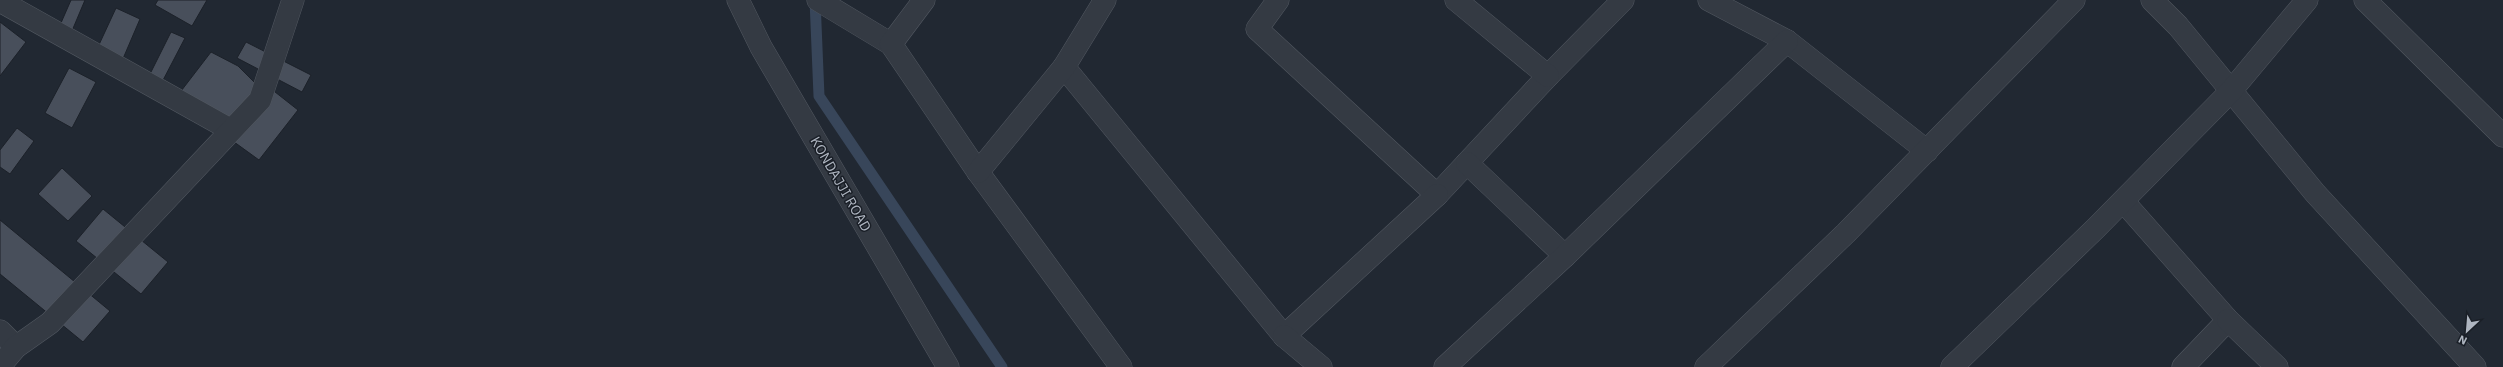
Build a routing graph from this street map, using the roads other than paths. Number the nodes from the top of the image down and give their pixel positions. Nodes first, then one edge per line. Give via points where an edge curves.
1 (293, 0) edge
2 (738, 0) edge
3 (924, 0) edge
4 (1105, 0) edge
5 (1278, 0) edge
6 (1456, 0) edge
7 (1623, 0) edge
8 (1709, 0) edge
9 (2074, 0) edge
10 (2152, 0) edge
11 (2307, 0) edge
12 (2365, 0) edge
13 (0, 1) edge
14 (824, 4) edge
15 (1787, 41) junction
16 (891, 44) junction
17 (1064, 67) junction
18 (1548, 76) junction
19 (2231, 91) junction
20 (231, 130) junction
21 (2503, 136) edge
22 (1927, 151) junction
23 (1467, 163) junction
24 (978, 172) junction
25 (1437, 195) junction
26 (2123, 201) junction
27 (1565, 256) junction
28 (2228, 320) junction
29 (0, 331) edge
30 (1284, 336) junction
31 (16, 348) junction
32 (0, 366) edge
33 (948, 367) edge
34 (1121, 367) edge
35 (1321, 367) edge
36 (1445, 367) edge
37 (1706, 367) edge
38 (1952, 367) edge
39 (2183, 367) edge
40 (2276, 367) edge
41 (2475, 367) edge

1 - 20 street via 260,100
2 - 33 street, KONDAJJI ROAD via 761,47
3 - 16 street
4 - 17 street
5 - 25 street via 1257,29
6 - 18 street
7 - 18 street
8 - 15 street
9 - 22 street
10 - 19 street via 2178,26
11 - 19 street
12 - 21 street
13 - 20 street
14 - 16 street
15 - 22 street
15 - 27 street
16 - 24 street
17 - 24 street
17 - 30 street
18 - 23 street
19 - 26 street
19 - 41 street via 2315,193
20 - 31 street via 50,323
22 - 37 street via 1846,233
23 - 25 street
23 - 27 street
24 - 34 street
25 - 30 street
26 - 28 street
26 - 38 street
27 - 36 street
28 - 39 street
28 - 40 street
29 - 31 street
30 - 35 street
31 - 32 street

